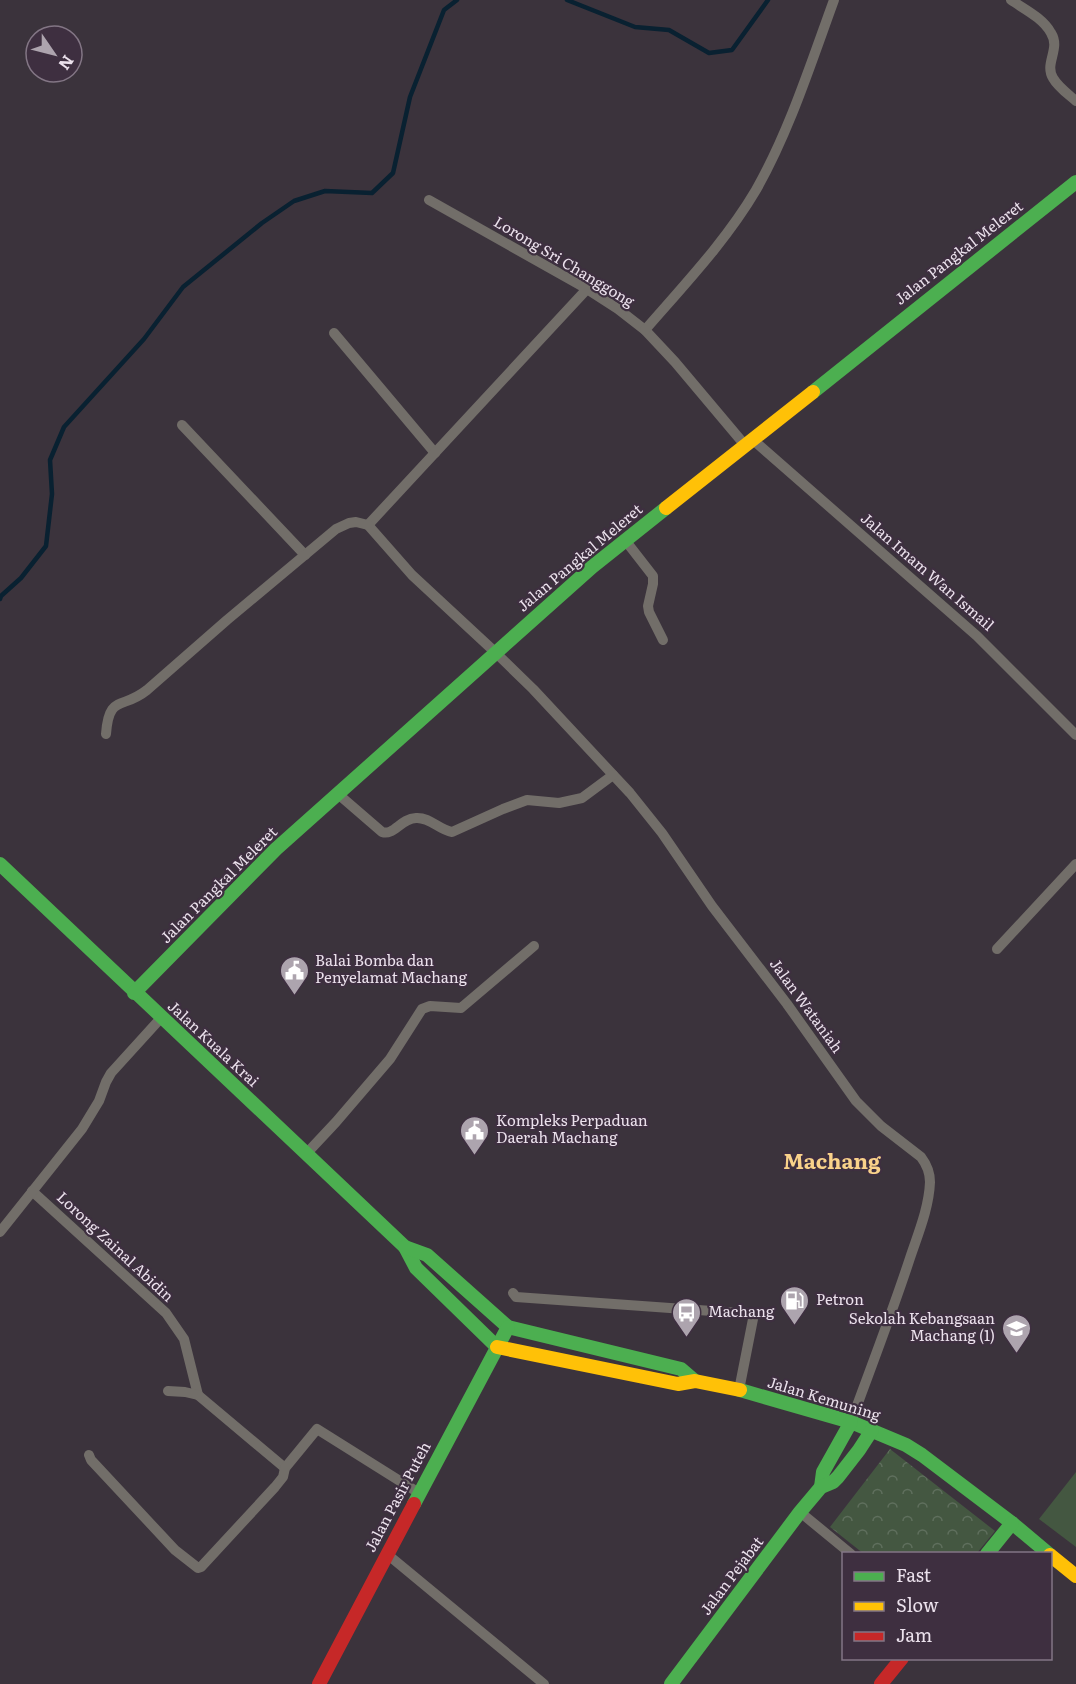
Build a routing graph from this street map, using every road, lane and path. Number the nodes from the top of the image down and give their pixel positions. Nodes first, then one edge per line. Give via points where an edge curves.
1 (834, 0) edge
2 (1011, 0) edge
3 (1076, 102) edge
4 (1076, 182) edge
5 (429, 200) dead end
6 (587, 290) junction
7 (645, 330) junction
8 (334, 333) dead end
9 (182, 426) dead end
10 (748, 441) junction
11 (435, 453) junction
12 (368, 525) junction
13 (625, 540) junction
14 (305, 555) junction
15 (663, 640) dead end
16 (495, 652) junction
17 (106, 734) dead end
18 (1076, 735) edge
19 (613, 775) junction
20 (338, 794) junction
21 (0, 864) edge
22 (1076, 864) edge
23 (534, 946) dead end
24 (997, 949) dead end
25 (135, 993) junction
26 (161, 1018) junction
27 (307, 1153) junction
28 (32, 1191) junction
29 (0, 1232) edge
30 (405, 1247) junction
31 (513, 1293) dead end
32 (508, 1327) junction
33 (497, 1347) junction
34 (695, 1381) junction
35 (739, 1390) junction
36 (168, 1391) dead end
37 (198, 1395) junction
38 (851, 1422) junction
39 (872, 1430) junction
40 (88, 1455) dead end
41 (285, 1467) junction
42 (821, 1487) junction
43 (419, 1493) junction
44 (800, 1512) junction
45 (1012, 1523) junction
46 (849, 1552) edge
47 (989, 1552) edge
48 (1048, 1552) edge
49 (387, 1554) junction
50 (1052, 1556) edge
51 (1076, 1576) edge
52 (901, 1660) edge
53 (536, 1682) edge
54 (319, 1684) edge
55 (671, 1684) edge
56 (881, 1684) edge

1 - 7 street via 789,122 756,190 718,246
2 - 3 street via 1040,20 1051,33 1056,45 1051,76
4 - 10 main road, Jalan Pangkal Meleret
5 - 6 street, Lorong Sri Changgong
6 - 7 street, Lorong Sri Changgong
6 - 11 street
7 - 10 street, Lorong Sri Changgong
8 - 11 street
9 - 14 street
10 - 13 main road, Jalan Pangkal Meleret
10 - 18 street, Jalan Imam Wan Ismail via 977,636
11 - 12 street
12 - 14 street via 342,525
12 - 16 street, Jalan Wataniah via 412,575
13 - 15 street via 653,576 648,606
13 - 16 main road, Jalan Pangkal Meleret
14 - 17 street via 147,690 115,705 108,716
16 - 19 street, Jalan Wataniah
16 - 20 main road, Jalan Pangkal Meleret
19 - 20 street via 582,798 559,802 527,800 452,832 417,818 386,834
19 - 38 street, Jalan Wataniah via 662,833 856,1101 926,1163 930,1184 923,1219
20 - 25 main road, Jalan Pangkal Meleret via 276,849
21 - 25 main road, Jalan Kuala Krai
22 - 24 street
23 - 27 street via 461,1008 423,1009 390,1059
25 - 26 main road, Jalan Kuala Krai
26 - 27 main road, Jalan Kuala Krai
26 - 28 street via 111,1073 82,1129
27 - 30 main road, Jalan Kuala Krai
28 - 29 street
28 - 37 street, Lorong Zainal Abidin via 160,1307 182,1335
30 - 32 main road, Jalan Kuala Krai via 427,1255
30 - 33 main road, Jalan Kuala Krai via 416,1268
31 - 35 street via 516,1297 754,1314
32 - 33 main road, Jalan Pasir Puteh
32 - 34 main road, Jalan Kemuning via 681,1369
33 - 34 main road, Jalan Kemuning via 678,1384
33 - 43 main road, Jalan Pasir Puteh
34 - 35 main road, Jalan Kemuning
35 - 38 main road, Jalan Kemuning
36 - 37 street
37 - 41 street
38 - 39 main road, Jalan Kemuning
38 - 42 main road, Jalan Pejabat via 823,1472
39 - 42 main road, Jalan Pejabat via 838,1477
39 - 45 main road, Jalan Kemuning via 922,1455
40 - 41 street via 176,1550 198,1568 275,1486
41 - 43 street via 318,1429
42 - 44 main road, Jalan Pejabat
43 - 49 main road, Jalan Pasir Puteh
44 - 46 street
44 - 55 main road, Jalan Pejabat
45 - 47 main road
45 - 48 main road, Jalan Kemuning
49 - 53 street
49 - 54 main road, Jalan Pasir Puteh
50 - 51 main road, Jalan Kemuning
52 - 56 main road

